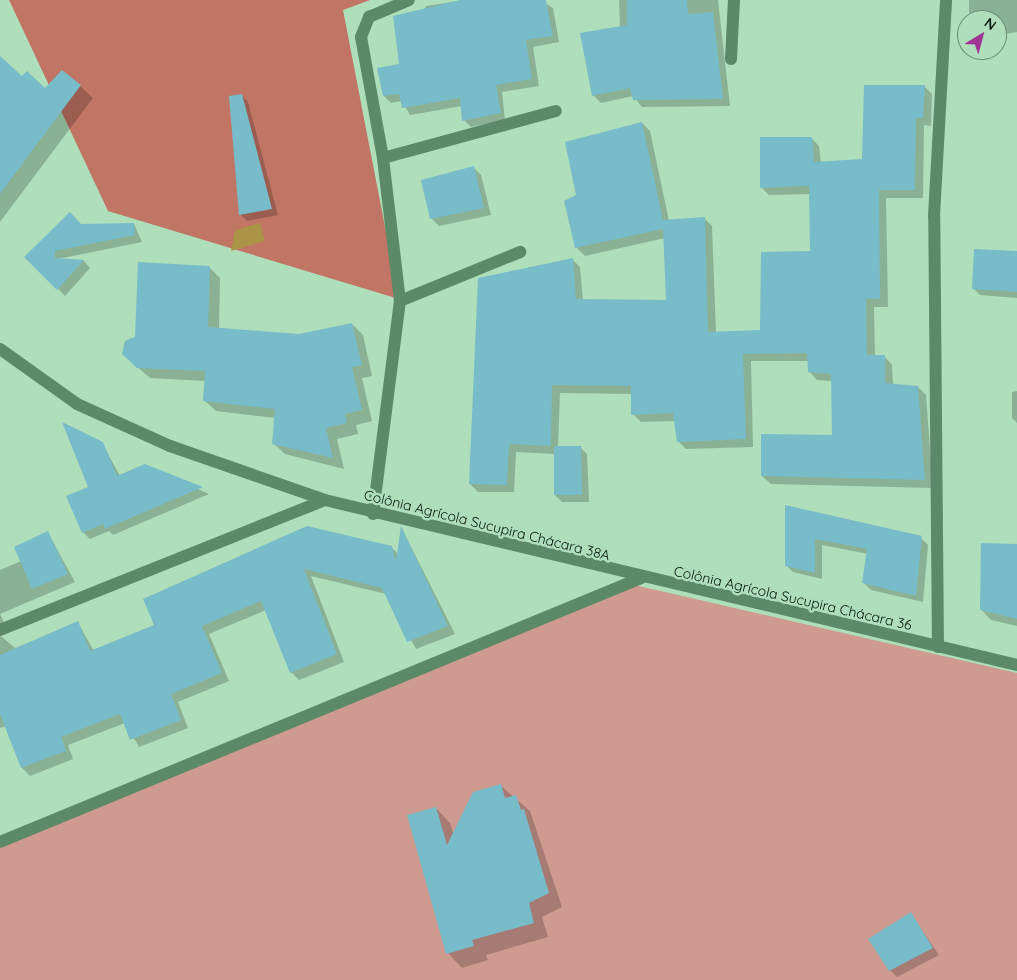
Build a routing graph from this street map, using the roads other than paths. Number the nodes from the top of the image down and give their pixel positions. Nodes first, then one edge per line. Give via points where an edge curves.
1 (409, 0) edge
2 (734, 0) edge
3 (946, 0) edge
4 (731, 59) dead end
5 (556, 112) dead end
6 (383, 158) junction
7 (520, 252) dead end
8 (400, 301) junction
9 (0, 349) edge
10 (325, 500) junction
11 (372, 514) junction
12 (642, 578) junction
13 (0, 630) edge
14 (938, 647) junction
15 (1017, 665) edge
16 (0, 842) edge

1 - 6 street via 369,17 361,37
2 - 4 street
3 - 14 street via 934,216
5 - 6 street
6 - 8 street
7 - 8 street
8 - 11 street
9 - 10 street, Colônia Agrícola Sucupira Chácara 38A via 77,404 170,446
10 - 11 street, Colônia Agrícola Sucupira Chácara 38A
10 - 13 street via 265,521
11 - 12 street, Colônia Agrícola Sucupira Chácara 38A
12 - 14 street, Colônia Agrícola Sucupira Chácara 36
12 - 16 street
14 - 15 street, Colônia Agrícola Sucupira Chácara 36

